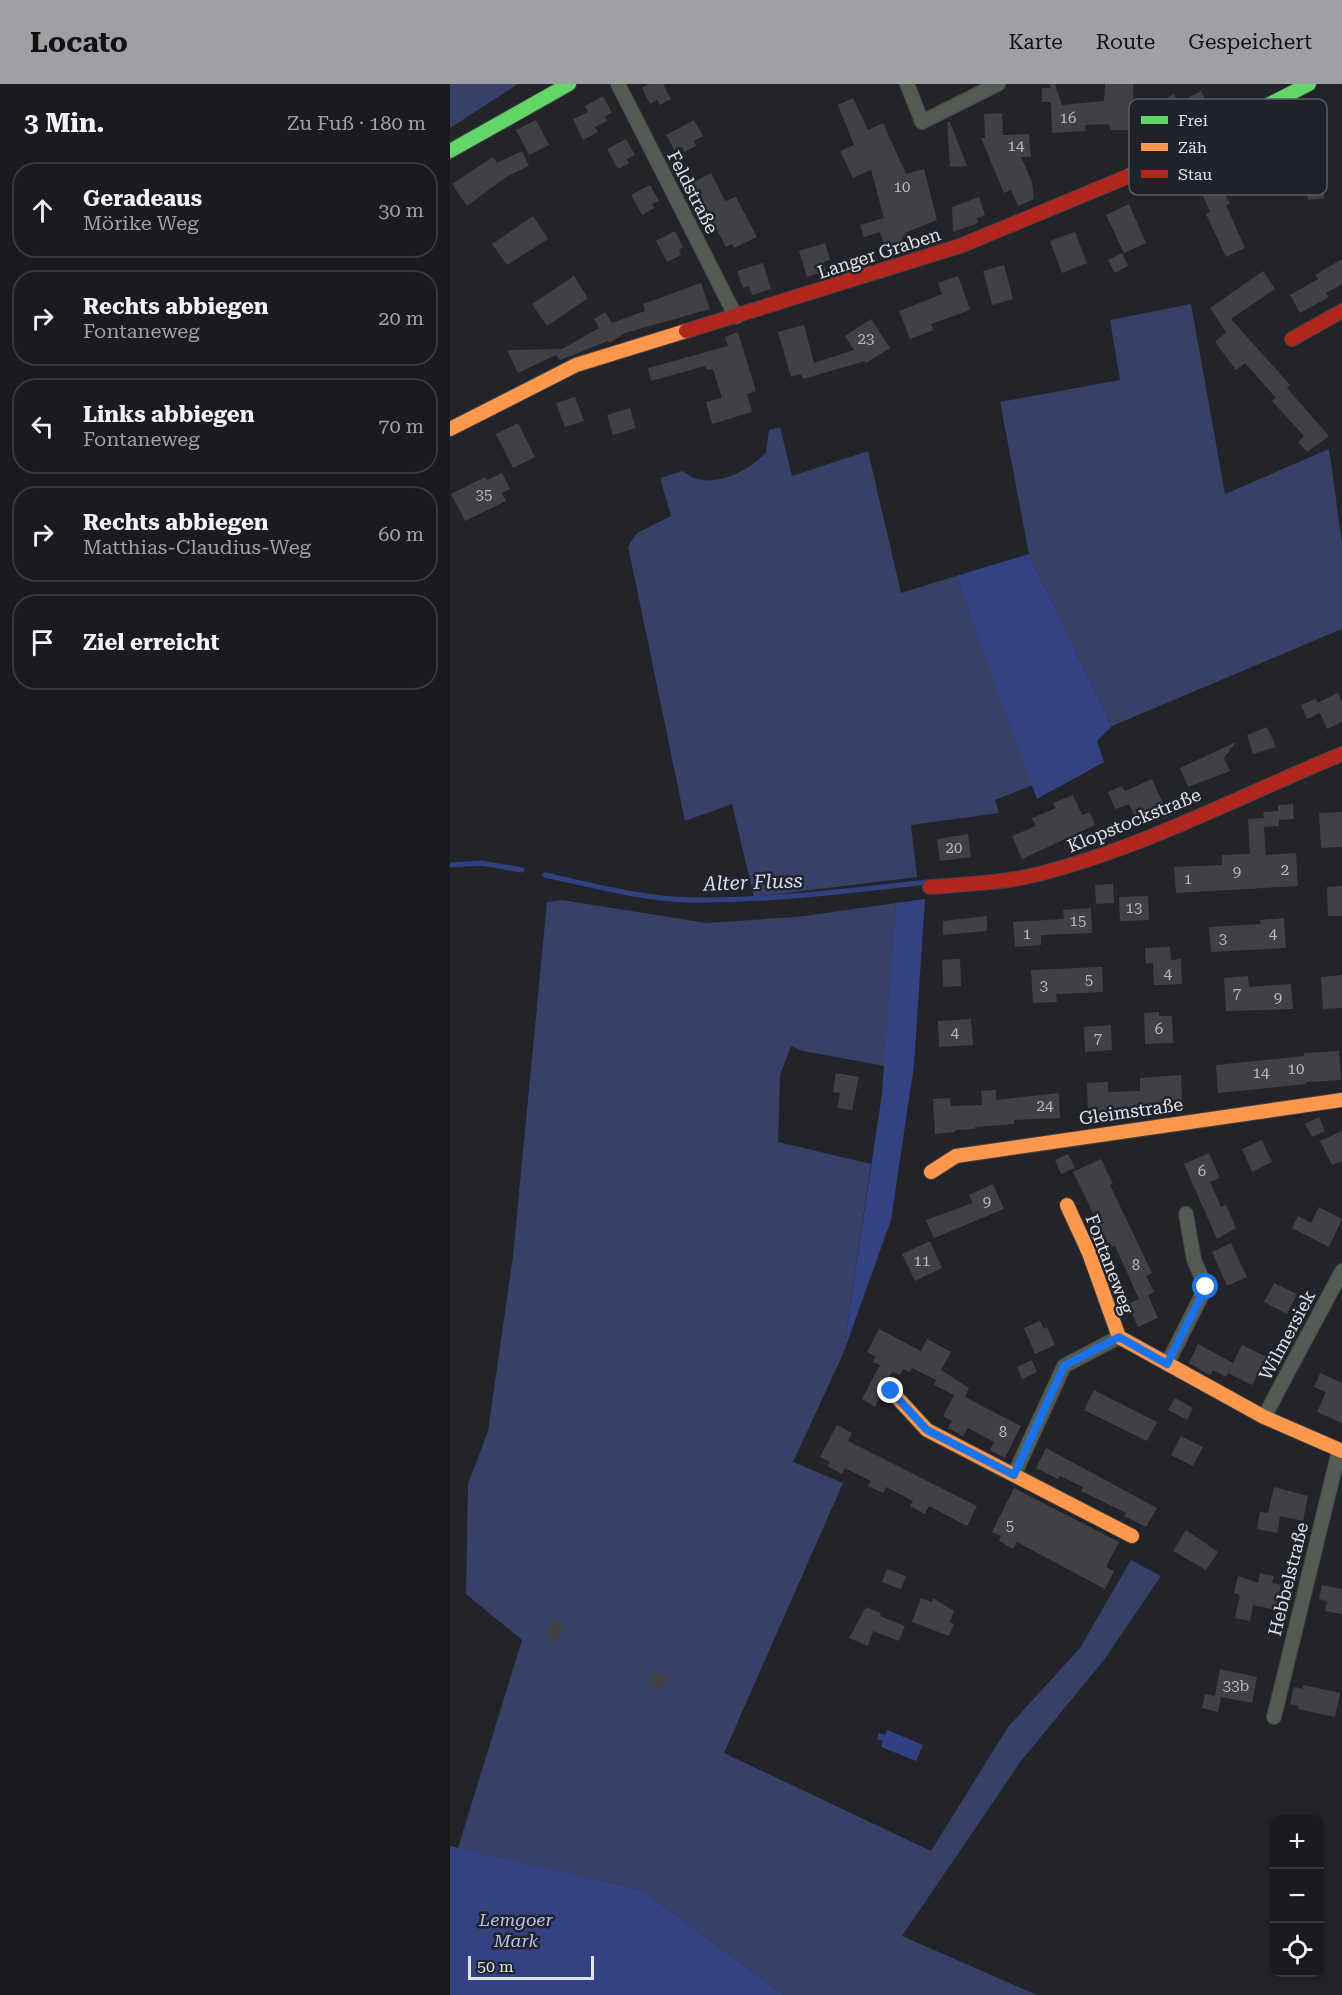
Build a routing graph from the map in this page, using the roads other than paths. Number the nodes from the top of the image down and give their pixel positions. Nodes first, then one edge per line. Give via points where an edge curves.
1 (569, 84) edge
2 (618, 84) edge
3 (907, 84) edge
4 (998, 84) edge
5 (1309, 84) edge
6 (1280, 99) edge
7 (450, 151) edge
8 (1129, 176) edge
9 (1342, 311) edge
10 (736, 317) junction
11 (1292, 339) dead end
12 (450, 429) edge
13 (1342, 754) edge
14 (930, 887) dead end
15 (1342, 1100) edge
16 (931, 1172) dead end
17 (1067, 1205) dead end
18 (1186, 1214) dead end
19 (1342, 1271) edge
20 (1119, 1337) junction
21 (1167, 1364) junction
22 (891, 1391) dead end
23 (1264, 1417) junction
24 (1340, 1451) edge
25 (1014, 1475) junction
26 (1131, 1536) dead end
27 (1274, 1717) dead end

1 - 7 street
2 - 10 street, Feldstraße
3 - 4 street via 922,122
5 - 6 street, Langer Graben
8 - 10 street, Langer Graben via 960,246
9 - 11 street
10 - 12 street, Langer Graben via 576,365
13 - 14 street, Klopstockstraße via 1109,852 1064,867 993,883
15 - 16 street, Gleimstraße via 956,1156
17 - 20 street, Fontaneweg
18 - 21 street via 1194,1260 1206,1287
19 - 23 street, Wilmersiek
20 - 21 street, Fontaneweg
20 - 25 street, Fontaneweg via 1064,1366
21 - 23 street, Fontaneweg
22 - 25 street via 927,1430
23 - 24 street, Hebbelstraße
24 - 27 street, Hebbelstraße
25 - 26 street

